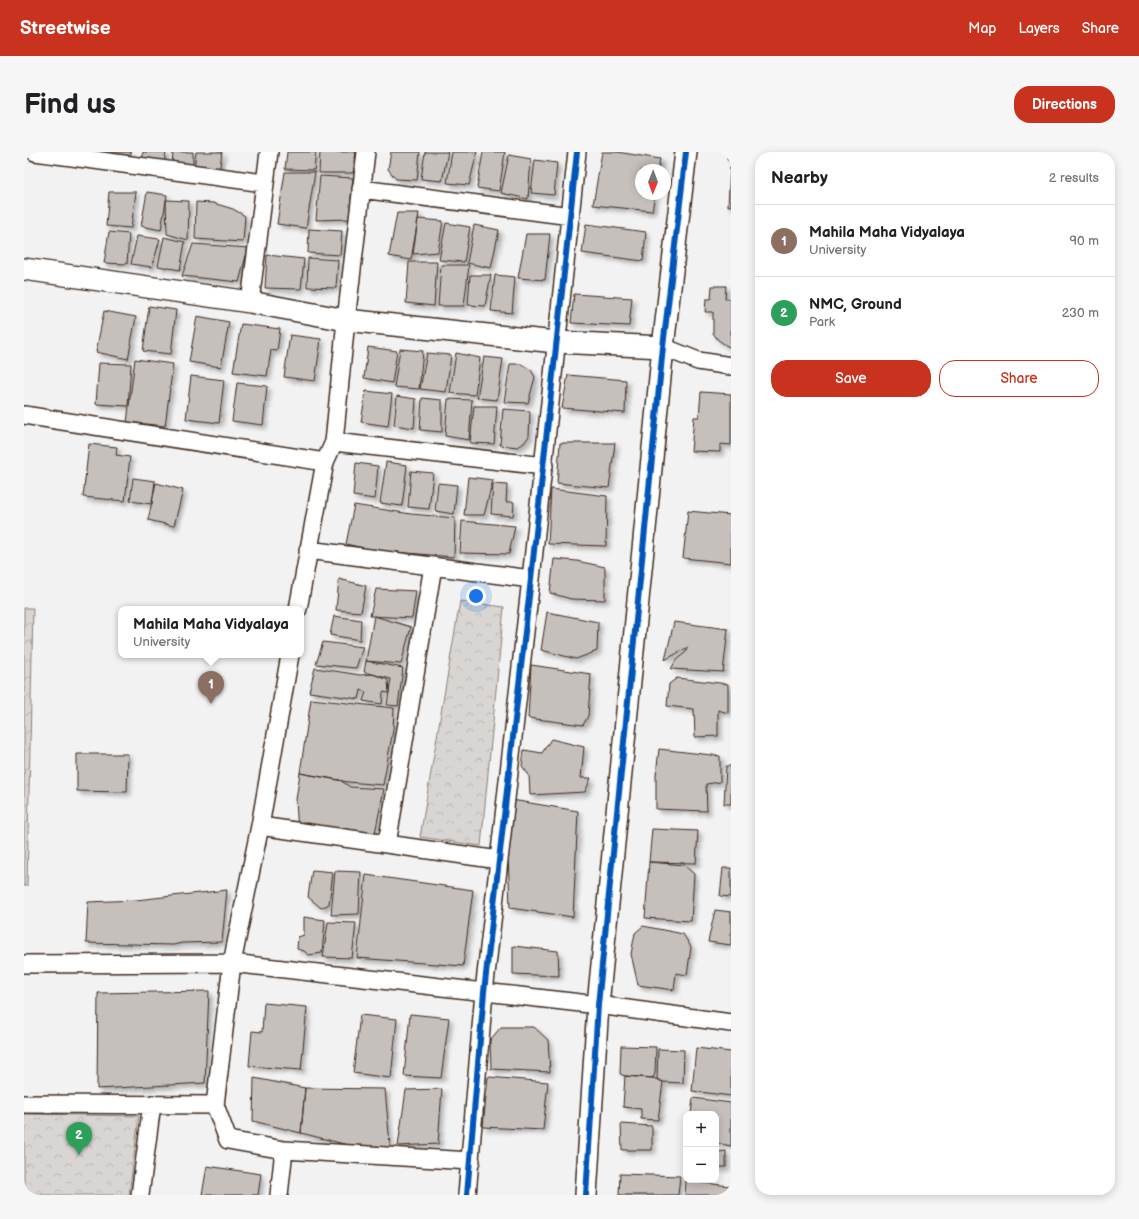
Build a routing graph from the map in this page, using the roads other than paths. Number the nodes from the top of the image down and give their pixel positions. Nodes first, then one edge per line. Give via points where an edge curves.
1 (35, 152) edge
2 (268, 152) edge
3 (366, 152) edge
4 (577, 152) edge
5 (686, 152) edge
6 (92, 156) edge
7 (264, 183) junction
8 (361, 189) junction
9 (571, 216) junction
10 (24, 269) edge
11 (250, 302) junction
12 (346, 320) junction
13 (556, 342) junction
14 (663, 348) junction
15 (731, 366) edge
16 (24, 415) edge
17 (334, 442) junction
18 (325, 462) junction
19 (544, 466) junction
20 (308, 550) junction
21 (434, 566) junction
22 (531, 579) junction
23 (299, 606) edge
24 (289, 658) edge
25 (260, 826) junction
26 (387, 844) junction
27 (499, 860) junction
28 (232, 963) junction
29 (24, 964) edge
30 (484, 992) junction
31 (598, 1005) junction
32 (731, 1023) edge
33 (24, 1104) edge
34 (152, 1104) junction
35 (216, 1104) junction
36 (284, 1150) junction
37 (471, 1161) junction
38 (140, 1195) edge
39 (279, 1195) edge
40 (467, 1195) edge
41 (586, 1195) edge

1 - 6 street
2 - 7 street
3 - 8 street
4 - 9 street
5 - 14 street
6 - 7 street
7 - 11 street
8 - 9 street
8 - 12 street
9 - 13 street
10 - 11 street
11 - 12 street
12 - 13 street
12 - 17 street
13 - 14 street
13 - 19 street
14 - 15 street via 698,361
14 - 31 street
16 - 18 street
17 - 18 street
17 - 19 street
18 - 20 street
19 - 22 street
20 - 21 street
20 - 23 street
21 - 22 street
21 - 26 street
22 - 27 street
24 - 25 street
25 - 26 street
25 - 28 street
26 - 27 street
27 - 30 street
28 - 29 street
28 - 30 street
28 - 35 street
30 - 31 street
30 - 37 street
31 - 32 street
31 - 41 street
33 - 34 street
34 - 35 street
34 - 38 street
35 - 36 street via 228,1140
36 - 37 street
36 - 39 street
37 - 40 street

